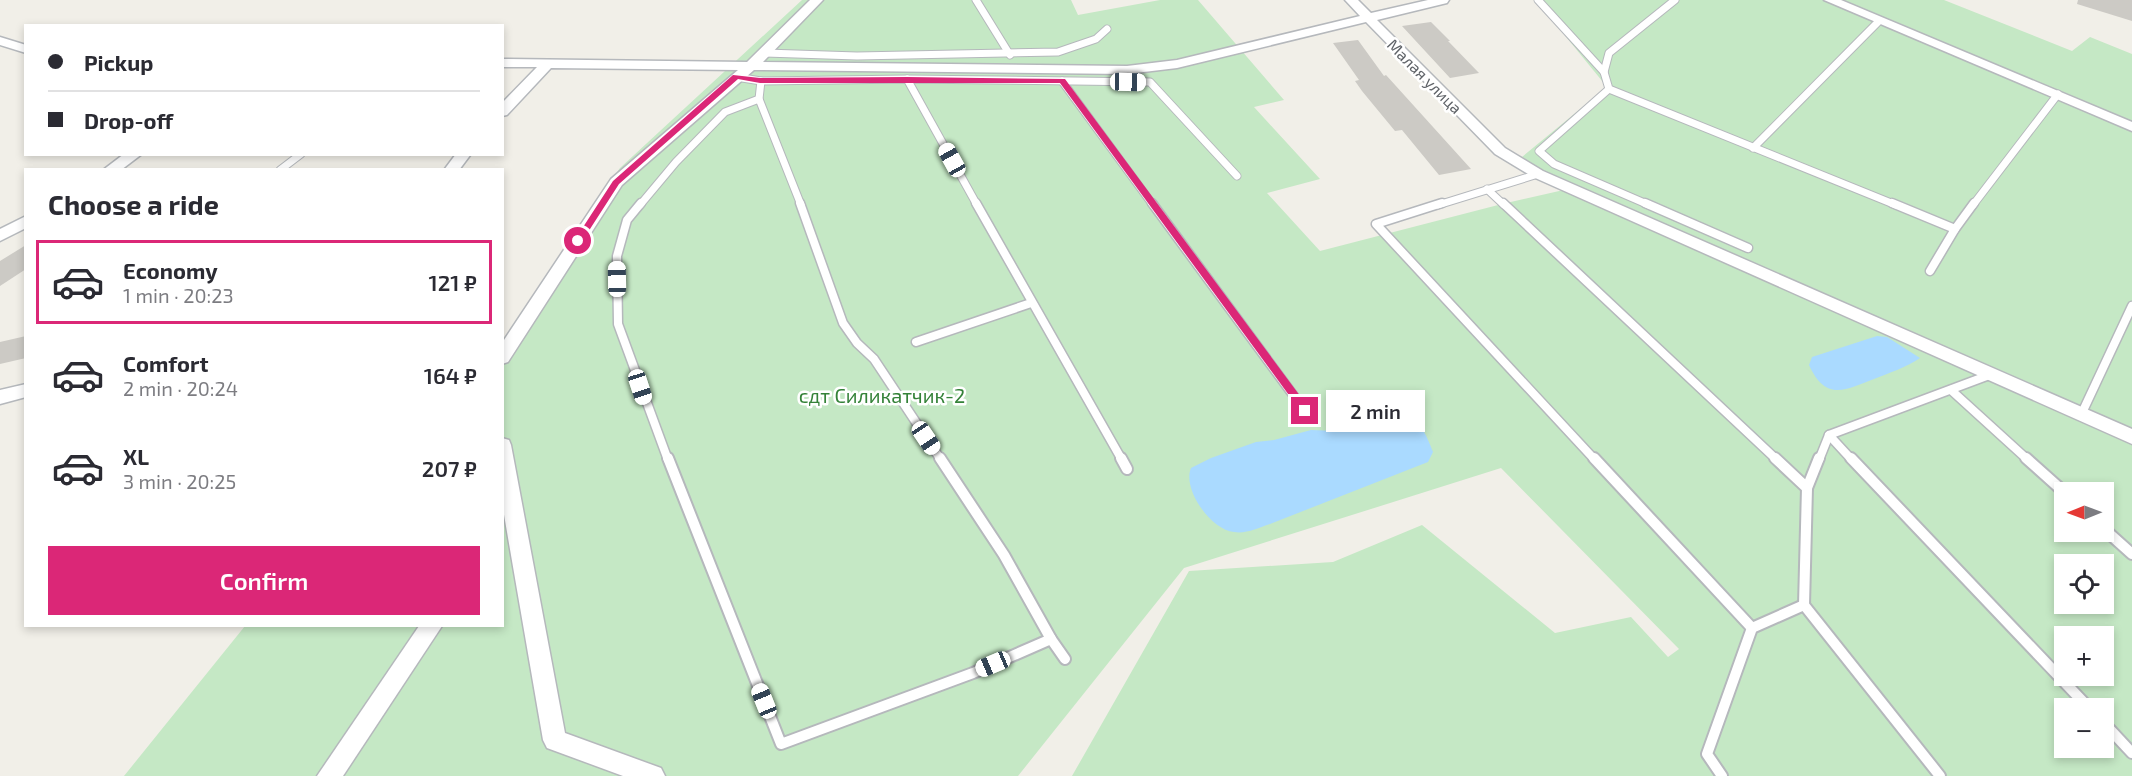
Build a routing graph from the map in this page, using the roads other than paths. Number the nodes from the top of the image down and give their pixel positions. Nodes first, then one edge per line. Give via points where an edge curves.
1 (817, 0) edge
2 (976, 0) edge
3 (1351, 0) edge
4 (1443, 0) edge
5 (1538, 0) edge
6 (1675, 0) edge
7 (1830, 0) edge
8 (1366, 18) junction
9 (1879, 21) junction
10 (1107, 29) dead end
11 (0, 41) edge
12 (20, 47) edge
13 (0, 53) edge
14 (765, 53) junction
15 (1010, 55) junction
16 (504, 63) edge
17 (546, 64) junction
18 (750, 65) junction
19 (1604, 72) junction
20 (736, 77) junction
21 (907, 79) junction
22 (760, 81) junction
23 (1062, 81) junction
24 (1609, 89) junction
25 (2058, 94) junction
26 (759, 99) junction
27 (504, 110) edge
28 (2132, 127) edge
29 (1753, 148) junction
30 (132, 156) edge
31 (298, 156) edge
32 (462, 156) edge
33 (113, 168) edge
34 (283, 168) edge
35 (453, 168) edge
36 (1538, 174) junction
37 (1237, 176) dead end
38 (1487, 189) junction
39 (24, 222) edge
40 (1955, 230) junction
41 (0, 236) edge
42 (1748, 249) dead end
43 (1930, 271) dead end
44 (1031, 303) junction
45 (2132, 306) edge
46 (916, 342) dead end
47 (504, 355) edge
48 (1992, 374) junction
49 (1952, 390) junction
50 (24, 391) edge
51 (0, 397) edge
52 (1305, 411) dead end
53 (2081, 415) junction
54 (1829, 435) junction
55 (2132, 437) edge
56 (504, 467) edge
57 (1127, 469) dead end
58 (2054, 483) edge
59 (1807, 488) junction
60 (508, 512) edge
61 (2114, 538) edge
62 (2132, 554) edge
63 (1804, 605) junction
64 (430, 627) edge
65 (1752, 628) junction
66 (1051, 639) junction
67 (1065, 659) dead end
68 (2080, 698) edge
69 (2114, 734) edge
70 (2132, 753) edge
71 (329, 776) edge
72 (653, 776) edge
73 (1722, 776) edge
74 (1940, 776) edge

1 - 14 street
2 - 15 lane
3 - 8 street, Малая улица
4 - 8 street
5 - 19 lane
6 - 19 lane via 1609,53
7 - 9 street
8 - 18 street via 1177,64 1127,70
8 - 36 street, Малая улица via 1500,151
9 - 25 street
9 - 29 lane
10 - 15 lane via 1096,39 1058,52
11 - 12 street
12 - 13 street
14 - 15 lane
14 - 18 street
16 - 17 street
17 - 18 street
17 - 27 street
18 - 20 street
19 - 24 lane
20 - 22 lane
20 - 47 street via 616,182
21 - 22 lane
21 - 23 lane
21 - 44 lane
22 - 26 lane
23 - 37 lane via 1150,82
23 - 52 lane
24 - 29 lane
24 - 42 lane via 1539,151 1542,156
25 - 28 street
25 - 40 lane
26 - 66 lane via 843,323 874,359 1005,555
26 - 66 lane via 725,112 627,220 617,256 618,324 781,744 973,673
29 - 40 lane
30 - 33 street
31 - 34 lane
32 - 35 street
36 - 38 lane
36 - 48 street, Малая улица
38 - 59 lane
38 - 65 lane via 1376,224
39 - 41 street
40 - 43 lane
44 - 46 lane
44 - 57 lane
45 - 53 lane
48 - 49 lane
48 - 53 street, Малая улица
49 - 54 lane
49 - 58 lane
50 - 51 street
53 - 55 street, Малая улица
54 - 59 lane
54 - 68 lane
56 - 60 street
59 - 63 lane
60 - 72 street via 555,740
61 - 62 lane
63 - 65 lane
63 - 74 lane
64 - 71 street
65 - 73 lane via 1707,754
66 - 67 lane
69 - 70 lane

